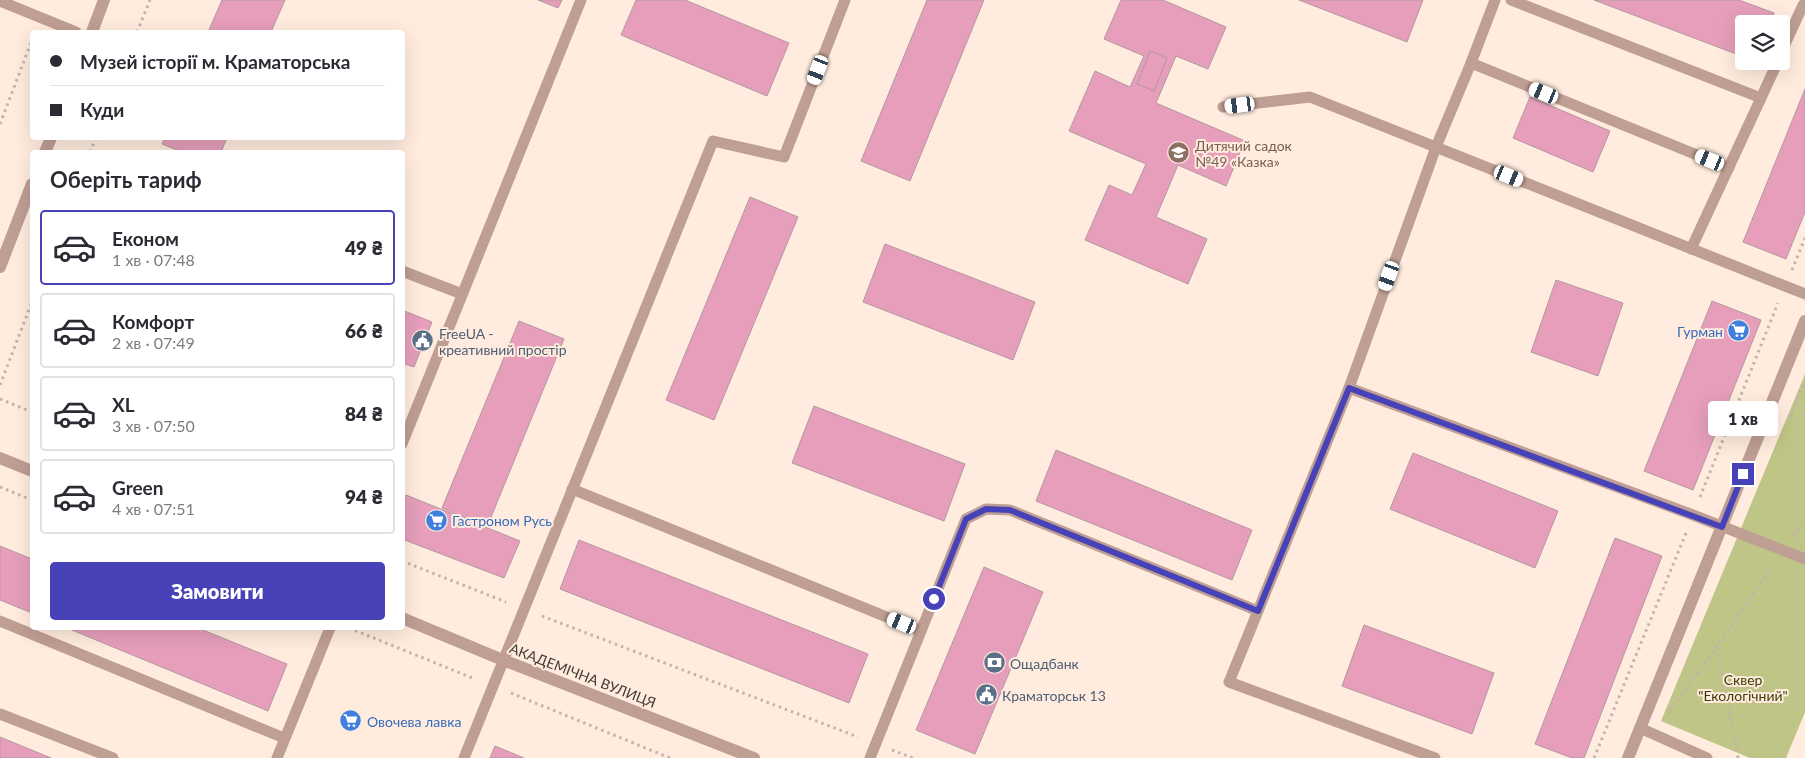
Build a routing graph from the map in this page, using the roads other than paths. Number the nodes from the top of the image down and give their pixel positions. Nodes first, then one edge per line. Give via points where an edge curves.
1 (104, 0) edge
2 (581, 0) edge
3 (845, 0) edge
4 (1495, 0) edge
5 (1510, 0) edge
6 (0, 1) edge
7 (1803, 5) dead end
8 (71, 30) edge
9 (93, 30) edge
10 (1790, 33) edge
11 (1471, 63) junction
12 (1774, 70) edge
13 (1761, 98) junction
14 (1223, 107) dead end
15 (1436, 147) junction
16 (1729, 168) junction
17 (30, 189) edge
18 (1691, 249) junction
19 (0, 267) edge
20 (405, 272) edge
21 (462, 294) junction
22 (1805, 294) edge
23 (1805, 321) edge
24 (1802, 336) edge
25 (1349, 388) junction
26 (405, 436) edge
27 (0, 458) edge
28 (30, 470) edge
29 (572, 489) junction
30 (1722, 527) junction
31 (1805, 559) edge
32 (1258, 611) junction
33 (405, 619) edge
34 (0, 621) edge
35 (329, 630) edge
36 (921, 631) junction
37 (503, 660) junction
38 (0, 714) edge
39 (1640, 728) junction
40 (284, 738) junction
41 (112, 758) edge
42 (277, 758) edge
43 (464, 758) edge
44 (754, 758) edge
45 (870, 758) edge
46 (1435, 758) edge
47 (1628, 758) edge
48 (1708, 758) edge

1 - 9 street
2 - 21 lane
3 - 29 lane via 784,157 712,141
4 - 11 lane
5 - 13 lane
6 - 8 lane
7 - 10 lane
11 - 15 lane
11 - 16 lane
12 - 13 lane
13 - 16 lane
14 - 15 lane via 1310,97
15 - 18 lane
15 - 25 lane
16 - 18 lane
17 - 19 street
18 - 22 lane
20 - 21 lane
21 - 26 lane
23 - 24 street
24 - 30 street
25 - 30 lane
25 - 32 lane
27 - 28 street
29 - 36 lane
29 - 37 lane
30 - 31 lane
30 - 39 street
32 - 36 lane via 1010,510 986,509 966,519
32 - 46 lane via 1229,682
33 - 37 street, АКАДЕМІЧНА ВУЛИЦЯ
34 - 40 lane
35 - 40 lane
36 - 45 lane
37 - 43 lane
37 - 44 street, АКАДЕМІЧНА ВУЛИЦЯ
38 - 41 lane
39 - 47 street
39 - 48 lane
40 - 42 lane

